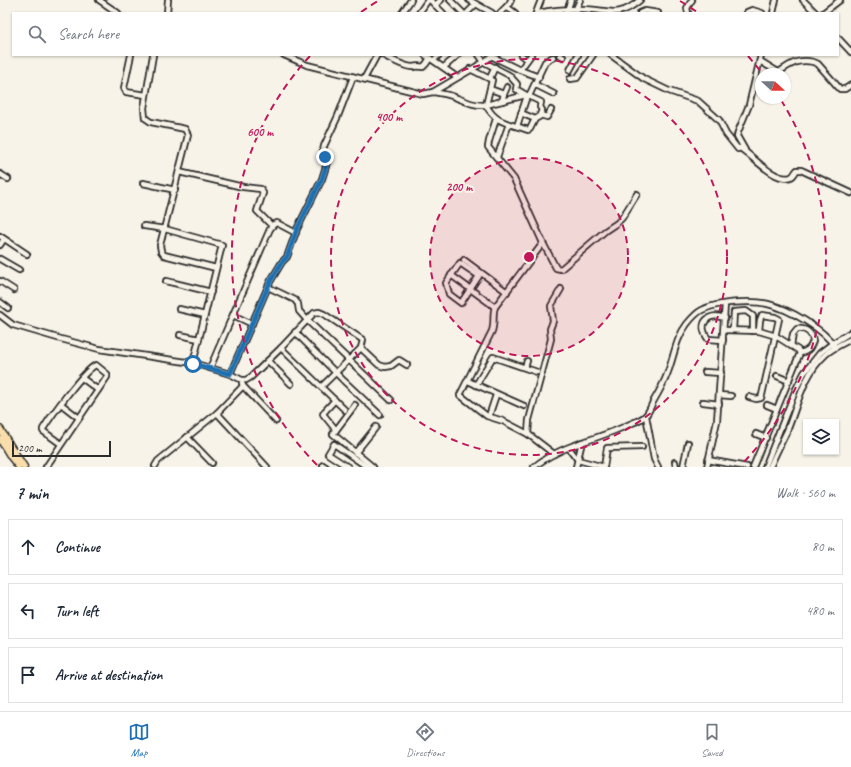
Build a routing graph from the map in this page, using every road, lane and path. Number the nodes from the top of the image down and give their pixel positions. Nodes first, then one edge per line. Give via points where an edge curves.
1 (99, 0) edge
2 (168, 0) edge
3 (411, 0) edge
4 (429, 0) edge
5 (441, 0) edge
6 (450, 0) edge
7 (511, 0) edge
8 (541, 0) edge
9 (571, 0) edge
10 (580, 0) edge
11 (640, 0) edge
12 (692, 0) edge
13 (776, 0) edge
14 (803, 0) edge
15 (840, 0) edge
16 (472, 2) edge
17 (435, 5) junction
18 (507, 7) junction
19 (579, 10) edge
20 (485, 11) edge
21 (566, 11) edge
22 (117, 12) edge
23 (167, 12) edge
24 (403, 12) edge
25 (420, 12) edge
26 (441, 12) edge
27 (462, 12) edge
28 (467, 12) edge
29 (501, 12) edge
30 (514, 12) edge
31 (536, 12) edge
32 (554, 12) edge
33 (599, 12) edge
34 (617, 12) edge
35 (688, 12) edge
36 (747, 12) dead end
37 (759, 12) edge
38 (773, 12) edge
39 (815, 12) edge
40 (825, 12) edge
41 (839, 39) edge
42 (851, 52) edge
43 (131, 56) edge
44 (153, 56) edge
45 (286, 56) edge
46 (376, 56) edge
47 (385, 56) edge
48 (457, 56) edge
49 (480, 56) edge
50 (492, 56) edge
51 (522, 56) edge
52 (530, 56) edge
53 (545, 56) edge
54 (553, 56) edge
55 (577, 56) edge
56 (593, 56) edge
57 (612, 56) edge
58 (620, 56) edge
59 (761, 56) edge
60 (430, 58) edge
61 (616, 59) junction
62 (527, 60) junction
63 (760, 61) junction
64 (484, 62) junction
65 (545, 62) junction
66 (512, 66) junction
67 (444, 67) junction
68 (495, 67) junction
69 (470, 69) junction
70 (520, 70) junction
71 (570, 70) dead end
72 (509, 75) junction
73 (353, 77) junction
74 (457, 77) junction
75 (539, 77) junction
76 (490, 78) junction
77 (364, 79) junction
78 (570, 79) dead end
79 (536, 85) junction
80 (851, 85) edge
81 (507, 87) dead end
82 (490, 89) junction
83 (433, 92) junction
84 (504, 94) junction
85 (554, 94) dead end
86 (146, 95) junction
87 (527, 96) junction
88 (502, 101) junction
89 (486, 105) junction
90 (551, 110) dead end
91 (521, 113) junction
92 (540, 115) junction
93 (496, 119) junction
94 (535, 119) junction
95 (509, 124) junction
96 (517, 126) junction
97 (745, 151) junction
98 (497, 156) junction
99 (179, 172) junction
100 (0, 174) edge
101 (8, 179) dead end
102 (143, 183) dead end
103 (175, 190) junction
104 (851, 193) edge
105 (637, 194) dead end
106 (144, 226) dead end
107 (272, 226) junction
108 (165, 230) junction
109 (296, 233) junction
110 (2, 238) edge
111 (543, 243) junction
112 (0, 245) edge
113 (26, 254) dead end
114 (0, 259) edge
115 (464, 260) dead end
116 (216, 268) junction
117 (19, 270) dead end
118 (480, 274) junction
119 (451, 275) junction
120 (0, 280) edge
121 (166, 281) dead end
122 (268, 287) junction
123 (470, 289) junction
124 (561, 289) dead end
125 (14, 290) dead end
126 (211, 292) junction
127 (507, 292) junction
128 (0, 302) edge
129 (726, 304) junction
130 (495, 307) junction
131 (8, 308) dead end
132 (179, 309) dead end
133 (0, 315) edge
134 (205, 315) junction
135 (234, 315) junction
136 (725, 318) junction
137 (307, 320) junction
138 (252, 324) junction
139 (724, 330) junction
140 (733, 330) junction
141 (756, 331) junction
142 (295, 332) junction
143 (851, 332) edge
144 (180, 335) dead end
145 (776, 336) junction
146 (199, 339) junction
147 (851, 339) edge
148 (723, 340) junction
149 (834, 345) junction
150 (791, 346) junction
151 (282, 348) junction
152 (361, 348) junction
153 (800, 353) junction
154 (348, 360) junction
155 (268, 361) junction
156 (527, 361) dead end
157 (193, 364) junction
158 (407, 365) dead end
159 (525, 367) junction
160 (210, 368) junction
161 (537, 372) dead end
162 (705, 372) dead end
163 (335, 373) junction
164 (721, 373) junction
165 (230, 374) junction
166 (777, 376) dead end
167 (82, 378) junction
168 (242, 380) junction
169 (468, 381) junction
170 (789, 381) junction
171 (291, 384) dead end
172 (476, 385) junction
173 (243, 386) junction
174 (321, 387) junction
175 (98, 390) junction
176 (496, 395) junction
177 (719, 395) junction
178 (731, 396) dead end
179 (749, 397) dead end
180 (335, 400) junction
181 (391, 400) dead end
182 (703, 402) dead end
183 (61, 404) junction
184 (719, 404) junction
185 (355, 405) dead end
186 (768, 405) dead end
187 (524, 406) dead end
188 (777, 409) junction
189 (344, 410) dead end
190 (217, 413) junction
191 (380, 415) dead end
192 (489, 416) junction
193 (646, 416) junction
194 (79, 418) junction
195 (276, 421) dead end
196 (376, 427) dead end
197 (0, 429) edge
198 (336, 430) junction
199 (528, 434) junction
200 (756, 434) dead end
201 (186, 437) junction
202 (766, 438) junction
203 (0, 439) edge
204 (582, 442) junction
205 (688, 443) dead end
206 (61, 444) junction
207 (642, 447) dead end
208 (569, 448) junction
209 (355, 453) junction
210 (554, 454) junction
211 (578, 460) junction
212 (708, 460) junction
213 (212, 463) dead end
214 (155, 466) dead end
215 (732, 466) edge
216 (19, 467) edge
217 (24, 467) edge
218 (46, 467) edge
219 (267, 467) edge
220 (348, 467) edge
221 (367, 467) edge
222 (373, 467) edge
223 (534, 467) edge
224 (576, 467) edge
225 (604, 467) edge
226 (658, 467) edge
227 (682, 467) edge
228 (707, 467) edge
229 (747, 467) edge
230 (753, 467) edge
231 (765, 467) edge
232 (770, 467) edge

1 - 22 street
2 - 23 street
3 - 24 street
4 - 17 street
4 - 25 street
5 - 17 street
6 - 27 street
7 - 18 street
8 - 31 street
9 - 21 street
10 - 19 street
11 - 34 street
12 - 35 street via 687,8
13 - 38 street
14 - 39 street
15 - 40 street
16 - 20 street
16 - 28 street
17 - 26 street
18 - 29 street
18 - 30 street
19 - 21 street
19 - 33 street
21 - 32 street
36 - 37 street
41 - 42 street
43 - 86 street via 124,88 126,92
44 - 86 street
45 - 73 street via 307,66
46 - 77 street
47 - 60 street via 414,67 424,66
48 - 67 street
49 - 64 street
50 - 64 street
50 - 66 street
51 - 62 street
52 - 62 street
53 - 65 street
54 - 65 street
55 - 71 street
56 - 78 street via 577,78
57 - 61 street
58 - 61 street
59 - 63 street
60 - 67 street
61 - 97 street via 644,79 698,101 718,120 732,144
62 - 70 street
63 - 80 street via 778,72 795,62 815,62 840,89
63 - 97 street via 749,105 738,132
64 - 68 street
64 - 69 street
65 - 75 street
66 - 70 street
66 - 72 street
67 - 74 street
68 - 72 street
68 - 76 street
69 - 74 street
69 - 76 street
70 - 75 street
72 - 87 street via 517,83 516,89
73 - 77 street
73 - 109 street via 324,146 327,163 324,174
74 - 83 street
75 - 79 street
76 - 82 street
77 - 83 street via 410,92
79 - 85 street
79 - 87 street
81 - 84 street
82 - 84 street
82 - 89 street
83 - 89 street via 450,95 473,104
84 - 88 street
86 - 99 street via 144,114 148,120 185,129 188,132
87 - 88 street
87 - 91 street
87 - 92 street via 541,103
88 - 89 street
89 - 93 street
90 - 92 street via 547,117
91 - 94 street
91 - 96 street
92 - 94 street
93 - 95 street
93 - 98 street via 488,145
94 - 96 street via 528,130
95 - 96 street
95 - 98 street
97 - 104 street via 779,176 791,177 797,170 801,170
98 - 111 street via 514,179
99 - 103 street
99 - 107 street via 263,190 257,212
100 - 101 street
102 - 103 street
103 - 108 street
105 - 111 street via 617,223 561,269 556,268
106 - 108 street
107 - 109 street via 276,223
107 - 135 street
108 - 116 street via 160,245 164,255
108 - 116 street via 221,244
109 - 122 street via 287,257
110 - 112 street
110 - 113 street
111 - 127 street
114 - 117 street
115 - 118 street
116 - 126 street
118 - 119 street via 461,263
118 - 123 street
118 - 127 street
119 - 123 street
119 - 123 street via 445,284 449,294 459,302 461,303
120 - 125 street
121 - 126 street
122 - 137 street via 295,300 299,311
122 - 138 street
123 - 130 street
124 - 199 street via 551,306 551,339 529,420
126 - 134 street
127 - 130 street
128 - 131 street
129 - 136 street
129 - 149 street via 768,304 803,319
129 - 193 street via 701,310 687,324 680,336 663,384
130 - 169 street via 492,331
132 - 134 street
133 - 157 street via 13,325 99,349
134 - 146 street
135 - 138 street
135 - 160 street
136 - 139 street
136 - 148 street via 711,316 704,323 708,339
137 - 142 street
137 - 152 street via 317,312 324,314 363,340
137 - 154 street
138 - 165 street
139 - 140 street
139 - 148 street
140 - 141 street
140 - 141 street via 734,312 746,312 753,316
141 - 145 street
141 - 145 street via 762,315 775,317 780,321
142 - 151 street
142 - 163 street
143 - 149 street
144 - 146 street
145 - 150 street
145 - 179 street via 761,398
146 - 157 street
147 - 149 street
148 - 164 street
149 - 231 street via 820,353 804,373
149 - 232 street via 805,382
150 - 153 street
150 - 153 street via 793,334 797,329 810,333 812,345 807,351
151 - 155 street
151 - 174 street
152 - 154 street
152 - 158 street via 382,366 388,367 399,360
153 - 170 street
154 - 163 street
154 - 181 street
155 - 168 street via 248,379
155 - 171 street
156 - 159 street
157 - 160 street
159 - 161 street
159 - 172 street via 493,356
160 - 165 street
162 - 164 street
163 - 174 street
163 - 191 street
164 - 177 street
165 - 168 street
166 - 170 street
167 - 175 street
167 - 175 street via 95,366 106,372 107,377
167 - 183 street
168 - 173 street
169 - 172 street
169 - 192 street via 460,395
170 - 188 street
172 - 176 street
173 - 190 street
173 - 195 street
174 - 180 street
175 - 194 street
176 - 187 street
176 - 192 street
177 - 178 street
177 - 184 street
180 - 189 street
180 - 198 street via 323,414
182 - 184 street
183 - 194 street
183 - 206 street via 43,430
184 - 212 street via 718,421
185 - 198 street
186 - 188 street
188 - 202 street
190 - 201 street
190 - 219 street
192 - 199 street
193 - 204 street via 622,428
193 - 226 street via 654,459
194 - 206 street
196 - 209 street
197 - 217 highway
198 - 209 street via 334,435
199 - 210 street
200 - 202 street
201 - 213 street
201 - 214 street via 158,460
202 - 230 street
203 - 216 highway
204 - 208 street
204 - 211 street
205 - 227 street
206 - 218 street
207 - 225 street via 607,448
208 - 210 street
208 - 211 street
209 - 222 street
210 - 223 street
211 - 224 street
211 - 225 street
212 - 215 street
212 - 228 street
215 - 229 street
220 - 221 street via 328,454 334,444

